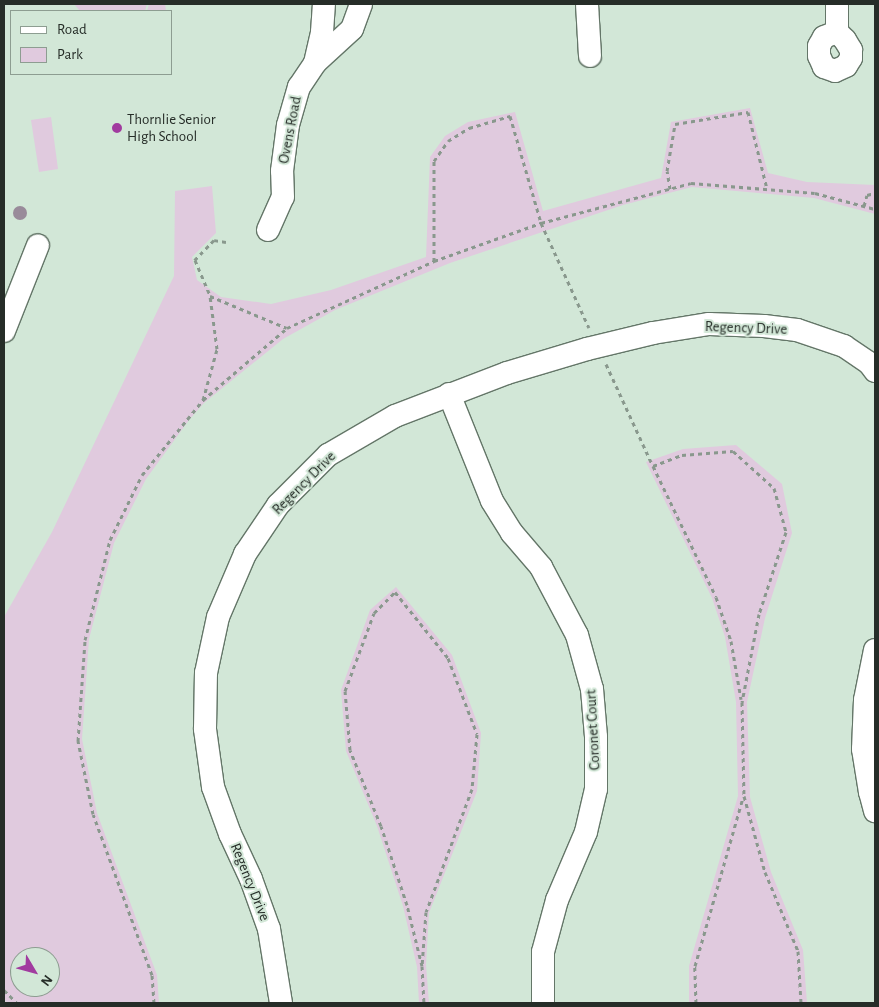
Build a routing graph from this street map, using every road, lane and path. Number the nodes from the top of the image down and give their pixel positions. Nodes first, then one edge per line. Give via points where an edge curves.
1 (324, 4) edge
2 (361, 4) edge
3 (587, 4) edge
4 (837, 4) edge
5 (837, 32) dead end
6 (590, 56) dead end
7 (314, 63) junction
8 (670, 189) junction
9 (767, 189) junction
10 (875, 193) edge
11 (864, 206) junction
12 (875, 209) edge
13 (541, 223) junction
14 (268, 230) dead end
15 (226, 242) dead end
16 (38, 245) dead end
17 (434, 261) junction
18 (210, 296) junction
19 (287, 328) junction
20 (4, 331) edge
21 (592, 333) dead end
22 (604, 360) dead end
23 (875, 371) edge
24 (449, 394) junction
25 (202, 400) junction
26 (653, 466) junction
27 (875, 650) edge
28 (742, 702) junction
29 (744, 796) junction
30 (875, 810) edge
31 (422, 966) junction
32 (4, 990) edge
33 (17, 1003) edge
34 (154, 1003) edge
35 (280, 1003) edge
36 (424, 1003) edge
37 (543, 1003) edge
38 (696, 1003) edge
39 (801, 1003) edge

1 - 7 street, Ovens Road via 322,32
2 - 7 street via 352,29
3 - 6 street
4 - 5 street
7 - 14 street, Ovens Road via 299,86 288,125 282,171 283,197
8 - 9 path via 691,183
8 - 9 path via 667,171 675,124 748,112
8 - 13 path
9 - 11 path via 815,193
10 - 11 path via 867,195
11 - 12 path
13 - 17 path
13 - 17 path via 510,116 469,128 448,141 434,161
13 - 21 path
15 - 18 path via 214,240 195,260
16 - 20 street
17 - 19 path
18 - 19 path
18 - 25 path via 217,349
19 - 25 path
22 - 26 path
23 - 24 street, Regency Drive via 844,346 820,336 764,326 709,324 653,333 588,349
24 - 35 street, Regency Drive via 395,416 328,455 278,505 245,554 218,617 206,673 205,729 213,787 269,929
24 - 37 street, Coronet Court via 492,501 512,533 541,567 577,635 592,689 596,789 586,832 557,900 543,952
25 - 34 path via 142,475 110,540 85,640 78,741 93,814 152,975
26 - 28 path via 716,597 731,640
26 - 28 path via 682,455 733,451 774,488 786,532 759,614
27 - 30 street via 865,700 863,749
28 - 29 path
29 - 38 path via 695,966
29 - 39 path via 765,872 798,951
31 - 31 path via 381,826 350,750 345,691 374,613 395,592 448,658 477,734 472,789 426,912
31 - 36 path
32 - 33 path

